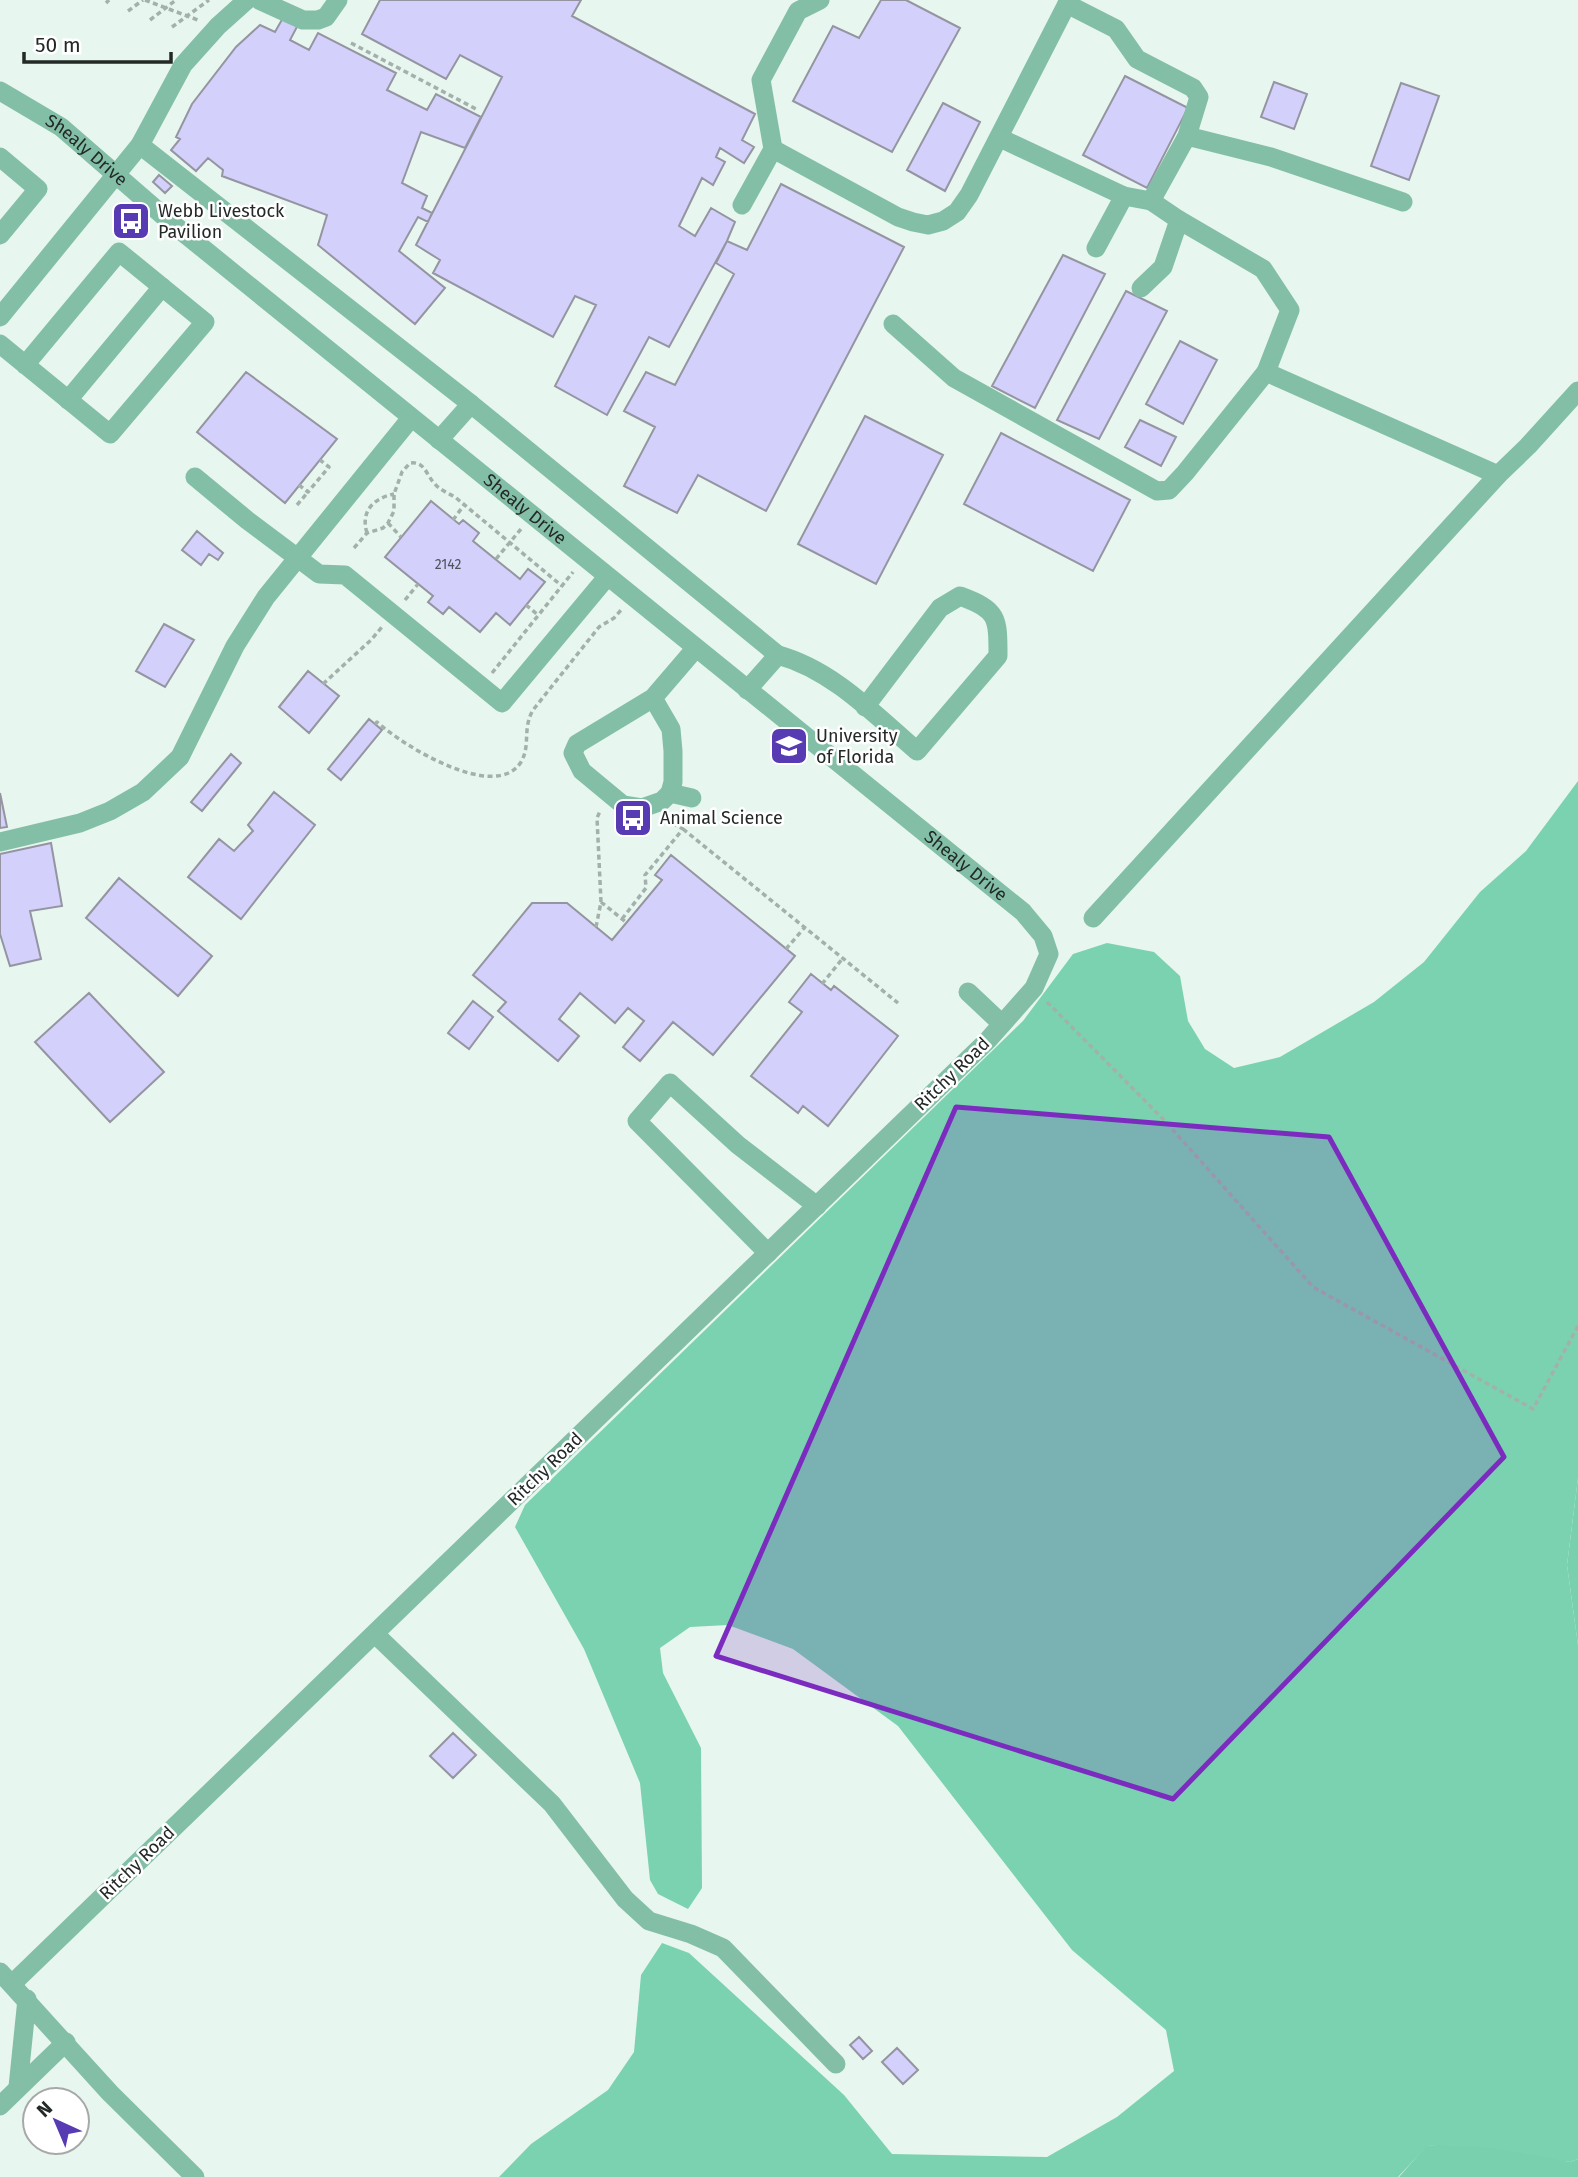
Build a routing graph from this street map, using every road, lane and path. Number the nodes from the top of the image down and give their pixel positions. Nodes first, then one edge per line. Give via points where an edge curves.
1 (144, 0) edge
2 (177, 0) edge
3 (209, 0) edge
4 (247, 0) edge
5 (259, 0) edge
6 (338, 0) edge
7 (820, 0) edge
8 (1068, 2) edge
9 (166, 8) junction
10 (128, 11) dead end
11 (187, 16) junction
12 (150, 20) dead end
13 (203, 22) dead end
14 (172, 27) dead end
15 (351, 43) dead end
16 (0, 91) edge
17 (476, 109) dead end
18 (1187, 136) junction
19 (1000, 138) junction
20 (140, 145) junction
21 (773, 149) junction
22 (0, 157) edge
23 (115, 175) junction
24 (1125, 196) junction
25 (1150, 201) junction
26 (1403, 202) dead end
27 (742, 205) dead end
28 (1179, 219) junction
29 (0, 235) edge
30 (1096, 247) dead end
31 (162, 287) junction
32 (1141, 288) dead end
33 (0, 317) edge
34 (893, 324) dead end
35 (0, 344) edge
36 (25, 365) junction
37 (1266, 372) junction
38 (1578, 391) edge
39 (68, 400) junction
40 (471, 404) junction
41 (411, 418) junction
42 (439, 440) junction
43 (320, 460) dead end
44 (1497, 475) junction
45 (195, 477) dead end
46 (299, 485) dead end
47 (308, 492) junction
48 (394, 494) junction
49 (297, 505) dead end
50 (464, 505) junction
51 (453, 520) dead end
52 (388, 523) junction
53 (523, 527) dead end
54 (367, 533) junction
55 (401, 537) dead end
56 (509, 543) junction
57 (354, 548) dead end
58 (297, 558) junction
59 (496, 559) dead end
60 (575, 569) dead end
61 (607, 577) junction
62 (418, 584) dead end
63 (562, 586) junction
64 (410, 593) dead end
65 (526, 605) dead end
66 (538, 615) junction
67 (374, 637) dead end
68 (695, 649) junction
69 (778, 655) junction
70 (491, 674) dead end
71 (323, 684) dead end
72 (747, 690) junction
73 (653, 698) junction
74 (865, 707) junction
75 (670, 793) junction
76 (692, 798) dead end
77 (606, 806) dead end
78 (664, 818) dead end
79 (683, 829) junction
80 (0, 842) edge
81 (601, 902) junction
82 (1093, 918) dead end
83 (622, 919) junction
84 (626, 923) dead end
85 (596, 927) dead end
86 (805, 927) junction
87 (1043, 936) joint
88 (786, 949) dead end
89 (843, 958) junction
90 (822, 984) dead end
91 (1034, 988) junction
92 (968, 992) dead end
93 (898, 1003) dead end
94 (1002, 1024) junction
95 (817, 1206) junction
96 (768, 1253) junction
97 (1578, 1326) edge
98 (375, 1634) junction
99 (6, 1978) edge
100 (27, 1999) junction
101 (66, 2042) junction
102 (836, 2064) dead end
103 (18, 2087) junction
104 (0, 2106) edge
105 (195, 2177) edge

1 - 9 path
1 - 10 path
2 - 9 path
3 - 11 path
4 - 20 street via 183,65
5 - 6 street via 310,21 326,17
7 - 21 street via 797,11 761,80
8 - 18 street via 1116,29 1137,59 1193,88 1199,97
8 - 19 street
9 - 11 path
9 - 12 path
11 - 13 path
11 - 14 path
15 - 17 path
16 - 23 street, Shealy Drive via 61,127
18 - 25 street
18 - 26 street via 1271,157
19 - 21 street via 957,212 928,225 898,217
19 - 24 street
20 - 23 street
20 - 40 street
21 - 27 street
22 - 29 street via 38,189
23 - 33 street
23 - 41 street, Shealy Drive
24 - 25 street
24 - 30 street
25 - 28 street
28 - 32 street via 1163,267
28 - 37 street via 1263,269 1290,310
31 - 36 street via 119,252
31 - 39 street
31 - 39 street via 205,322 110,434
34 - 37 street via 954,378 1157,491 1169,490
35 - 36 street
36 - 39 street
37 - 44 street
38 - 44 street
40 - 42 street
40 - 69 street
41 - 42 street, Shealy Drive
41 - 58 street
42 - 61 street, Shealy Drive
43 - 47 path via 329,467
44 - 82 street
45 - 58 street
46 - 47 path
47 - 49 path
48 - 50 path via 405,467 416,462 434,484
48 - 52 path
48 - 54 path via 370,506 364,521
50 - 51 path
50 - 56 path
52 - 54 path
52 - 55 path
53 - 56 path
54 - 57 path
56 - 59 path
56 - 63 path
58 - 61 street via 318,574 345,575 502,703
58 - 80 street via 234,646 180,757 143,792 110,811
60 - 63 path
61 - 68 street, Shealy Drive
62 - 64 path
63 - 66 path
65 - 66 path
66 - 70 path
67 - 71 path
68 - 72 street, Shealy Drive
68 - 73 street
69 - 72 street
69 - 74 street via 823,674
72 - 87 street, Shealy Drive via 1023,912
73 - 75 street via 671,729 674,766
73 - 75 street via 577,744 573,753 582,771 630,808 651,806
74 - 74 street via 917,751 998,656 998,623 984,604 960,596 940,608
75 - 76 street
77 - 81 path via 597,818
78 - 79 path
79 - 83 path via 645,875 646,887
79 - 86 path
81 - 83 path
81 - 85 path
83 - 84 path
86 - 88 path
86 - 89 path
87 - 91 street, Ritchy Road via 1049,954
89 - 90 path
89 - 93 path
91 - 94 street, Ritchy Road
91 - 97 path via 1165,1121 1312,1287 1533,1409
92 - 94 street
94 - 95 street, Ritchy Road
95 - 96 street, Ritchy Road
95 - 96 street via 738,1145 670,1083 637,1121
96 - 98 street, Ritchy Road
98 - 99 street, Ritchy Road
98 - 102 street via 552,1804 625,1899 649,1921 723,1948
99 - 100 street
100 - 101 street
100 - 103 street
101 - 103 street
101 - 105 street
103 - 104 street

